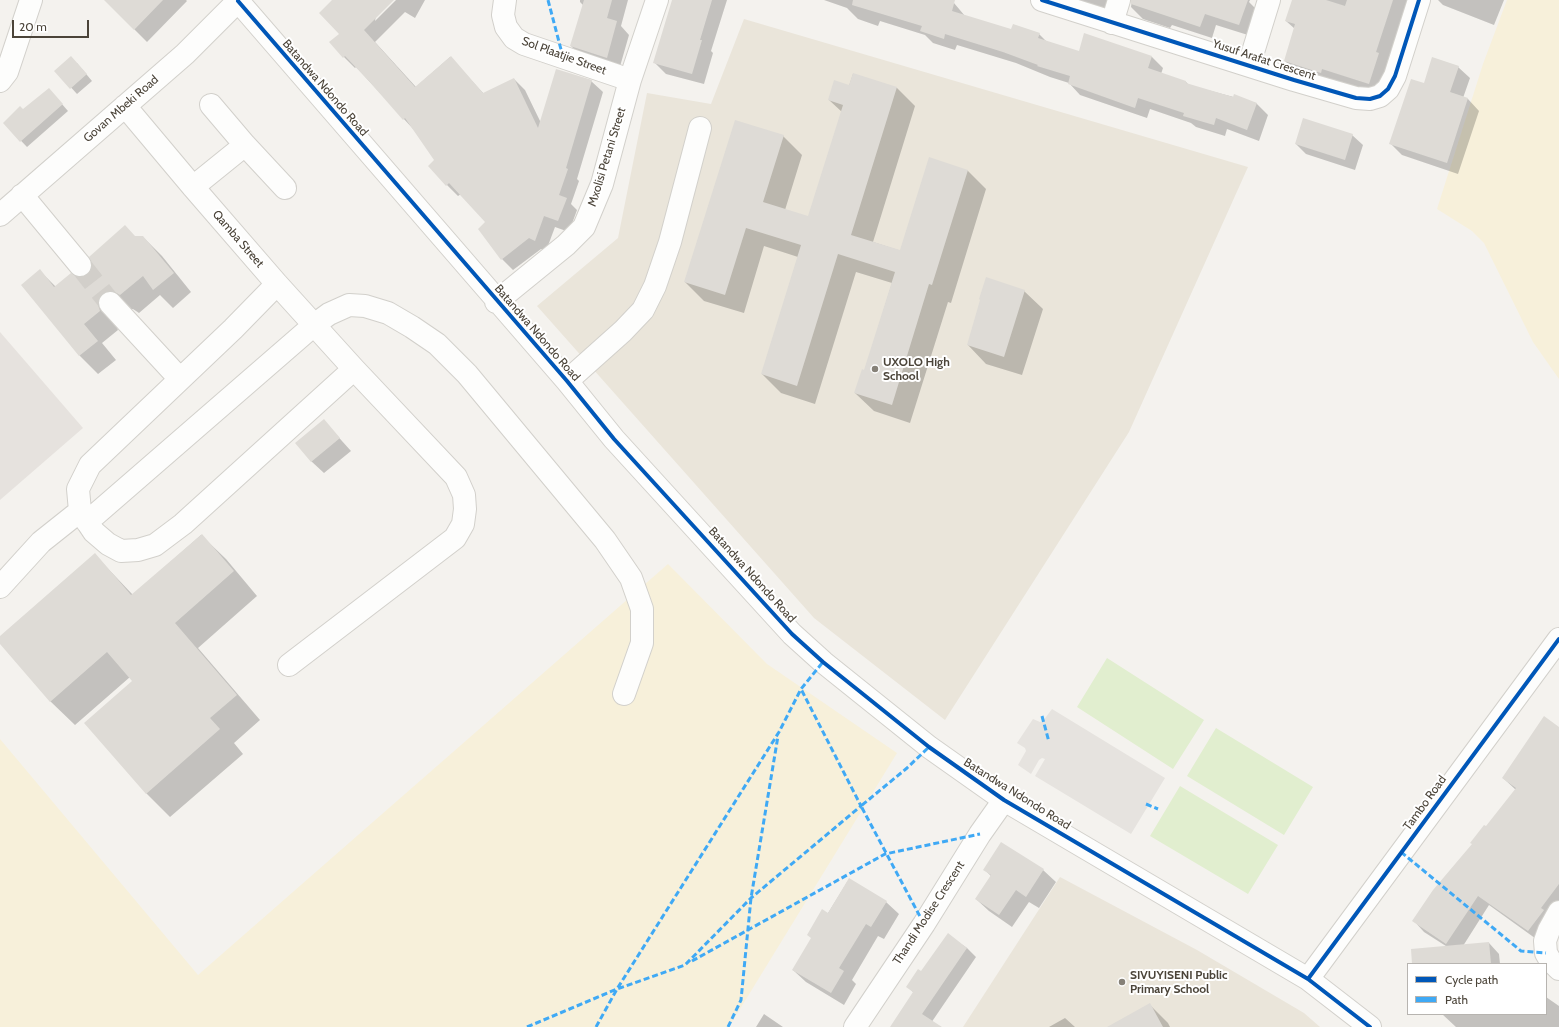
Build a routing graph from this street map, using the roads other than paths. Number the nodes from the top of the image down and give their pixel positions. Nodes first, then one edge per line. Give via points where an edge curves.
1 (31, 0) edge
2 (505, 0) edge
3 (657, 0) edge
4 (1042, 0) edge
5 (1118, 0) edge
6 (1269, 0) edge
7 (1419, 0) edge
8 (238, 1) edge
9 (1112, 23) junction
10 (1249, 65) junction
11 (630, 80) junction
12 (0, 81) edge
13 (211, 105) dead end
14 (125, 106) junction
15 (700, 128) dead end
16 (245, 145) junction
17 (193, 187) junction
18 (285, 188) dead end
19 (22, 195) junction
20 (0, 215) edge
21 (80, 265) tunnel mouth
22 (277, 284) junction
23 (496, 302) junction
24 (110, 303) tunnel mouth
25 (314, 324) junction
26 (354, 369) junction
27 (180, 379) junction
28 (567, 381) junction
29 (83, 517) junction
30 (0, 587) edge
31 (1559, 639) edge
32 (289, 665) dead end
33 (624, 694) dead end
34 (1004, 800) junction
35 (1559, 912) edge
36 (1559, 969) edge
37 (1308, 979) junction
38 (855, 1027) edge
39 (1370, 1027) edge

1 - 12 street via 7,72
2 - 11 street, Sol Plaatjie Street via 506,27 514,38 524,44
3 - 11 street, Mxolisi Petani Street
4 - 9 street, Yusuf Arafat Crescent
5 - 9 street
6 - 10 street
7 - 10 street, Yusuf Arafat Crescent via 1395,76 1388,89 1380,96 1370,99 1356,98
8 - 14 street, Govan Mbeki Road via 185,54
8 - 23 street, Batandwa Ndondo Road
9 - 10 street, Yusuf Arafat Crescent
11 - 23 street, Mxolisi Petani Street via 602,184 584,227 566,245
13 - 16 street
14 - 17 street, Qamba Street
14 - 19 street, Govan Mbeki Road
15 - 28 street via 670,242 655,286 643,310
16 - 17 street
16 - 18 street
17 - 22 street, Qamba Street
19 - 20 street, Govan Mbeki Road
19 - 21 street
22 - 25 street, Qamba Street
22 - 27 street
23 - 28 street, Batandwa Ndondo Road
24 - 27 street
25 - 26 street, Qamba Street
25 - 29 street
25 - 33 street via 349,305 364,306 388,313 438,344 526,443 604,540 631,578 642,609 642,643
26 - 29 street via 183,524 155,545 121,552 94,532
26 - 32 street, Qamba Street via 456,477 464,495 463,524 455,538
27 - 29 street via 90,465 78,488
28 - 34 street, Batandwa Ndondo Road via 614,439 792,634 929,747
29 - 30 street via 41,542
31 - 37 street, Tambo Road
34 - 37 street, Batandwa Ndondo Road
34 - 38 street, Thandi Modise Crescent
35 - 36 street via 1548,930 1546,941 1546,953
37 - 39 street, Batandwa Ndondo Road

